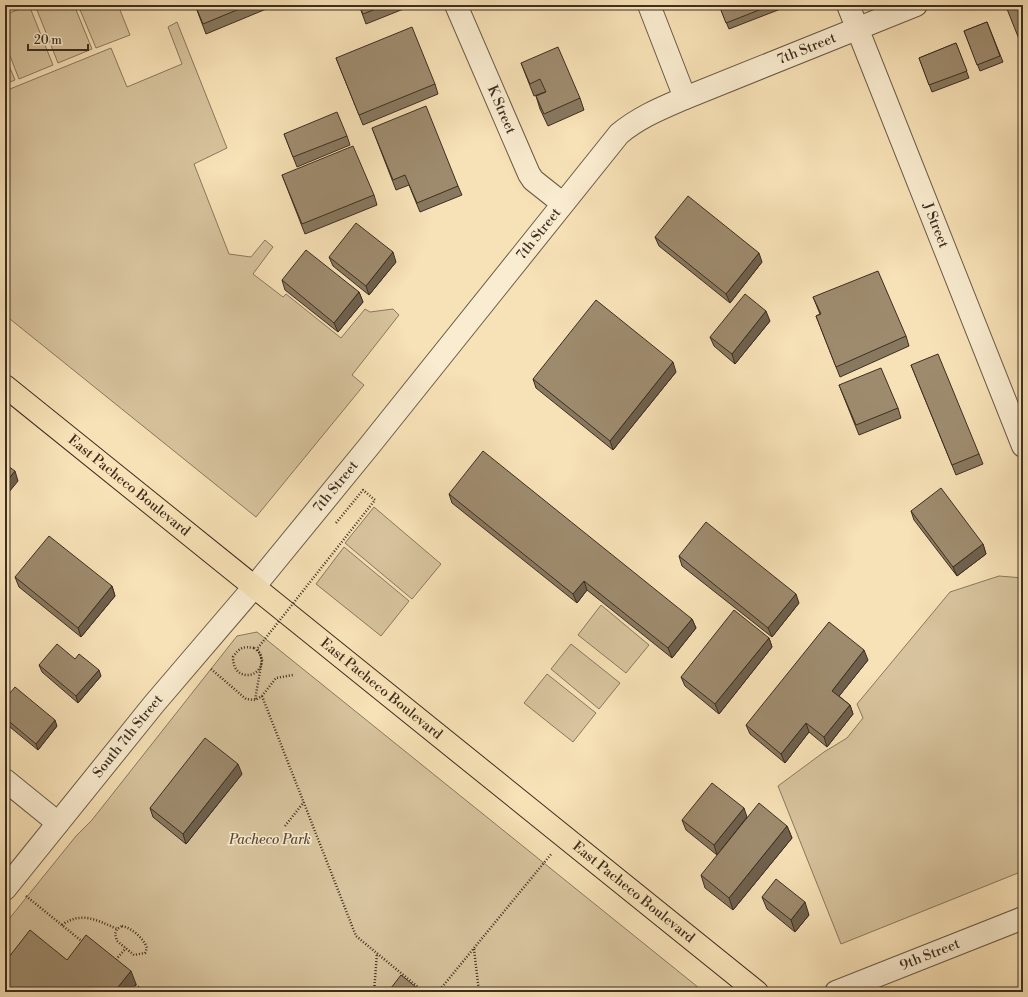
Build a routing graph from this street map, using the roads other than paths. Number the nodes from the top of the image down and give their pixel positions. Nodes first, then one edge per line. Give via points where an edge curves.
1 (456, 5) edge
2 (649, 5) edge
3 (848, 5) edge
4 (916, 5) edge
5 (858, 28) junction
6 (685, 98) junction
7 (562, 204) junction
8 (5, 386) edge
9 (1023, 444) edge
10 (254, 587) junction
11 (5, 780) edge
12 (58, 823) junction
13 (7, 886) edge
14 (1023, 918) edge
15 (756, 992) edge
16 (836, 992) edge

1 - 7 street, K Street via 529,174
2 - 6 street
3 - 5 street, J Street
4 - 5 street, 7th Street
5 - 6 street, 7th Street
5 - 9 street, J Street
6 - 7 street, 7th Street via 632,123 619,134
7 - 10 street, 7th Street
8 - 10 highway, East Pacheco Boulevard
10 - 12 street, South 7th Street
10 - 15 highway, East Pacheco Boulevard
11 - 12 street
12 - 13 street, South 7th Street
14 - 16 street, 9th Street

